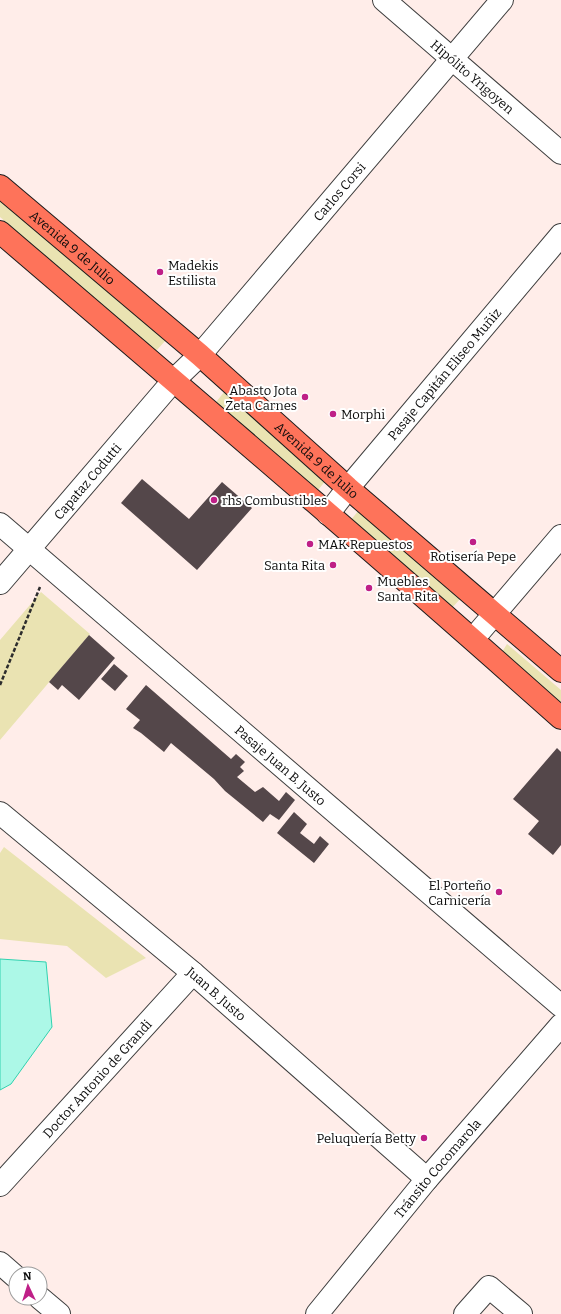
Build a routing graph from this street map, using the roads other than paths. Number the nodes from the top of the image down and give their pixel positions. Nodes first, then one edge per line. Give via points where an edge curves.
1 (384, 0) edge
2 (502, 0) edge
3 (451, 58) junction
4 (561, 153) edge
5 (0, 186) edge
6 (0, 232) edge
7 (561, 235) edge
8 (200, 355) junction
9 (174, 380) junction
10 (348, 488) junction
11 (328, 514) junction
12 (0, 524) edge
13 (561, 536) edge
14 (29, 549) junction
15 (0, 583) edge
16 (495, 613) junction
17 (473, 639) junction
18 (561, 671) edge
19 (561, 718) edge
20 (0, 814) edge
21 (193, 973) junction
22 (561, 1006) edge
23 (561, 1025) edge
24 (427, 1180) junction
25 (0, 1184) edge
26 (0, 1263) edge
27 (8, 1270) edge
28 (48, 1305) edge
29 (59, 1314) edge
30 (317, 1314) edge
31 (465, 1314) edge
32 (521, 1314) edge

1 - 3 street, Hipólito Yrigoyen
2 - 3 street, Carlos Corsi
3 - 4 street, Hipólito Yrigoyen
3 - 8 street, Carlos Corsi
5 - 8 main road, Avenida 9 de Julio
6 - 9 main road
7 - 10 street, Pasaje Capitán Eliseo Muñiz
8 - 9 street, Carlos Corsi
8 - 10 main road, Avenida 9 de Julio
9 - 11 main road
9 - 14 street, Capataz Codutti
10 - 11 street, Pasaje Capitán Eliseo Muñiz
10 - 16 main road, Avenida 9 de Julio
11 - 17 main road
12 - 14 street, Pasaje Juan B. Justo
13 - 16 street
14 - 15 street, Capataz Codutti
14 - 22 street, Pasaje Juan B. Justo
16 - 17 street
16 - 18 main road, Avenida 9 de Julio
17 - 19 main road
20 - 21 street, Juan B. Justo
21 - 24 street, Juan B. Justo
21 - 25 street, Doctor Antonio de Grandi
23 - 24 street, Tránsito Cocomarola
24 - 30 street, Tránsito Cocomarola
26 - 27 street
28 - 29 street
31 - 32 street via 489,1287

